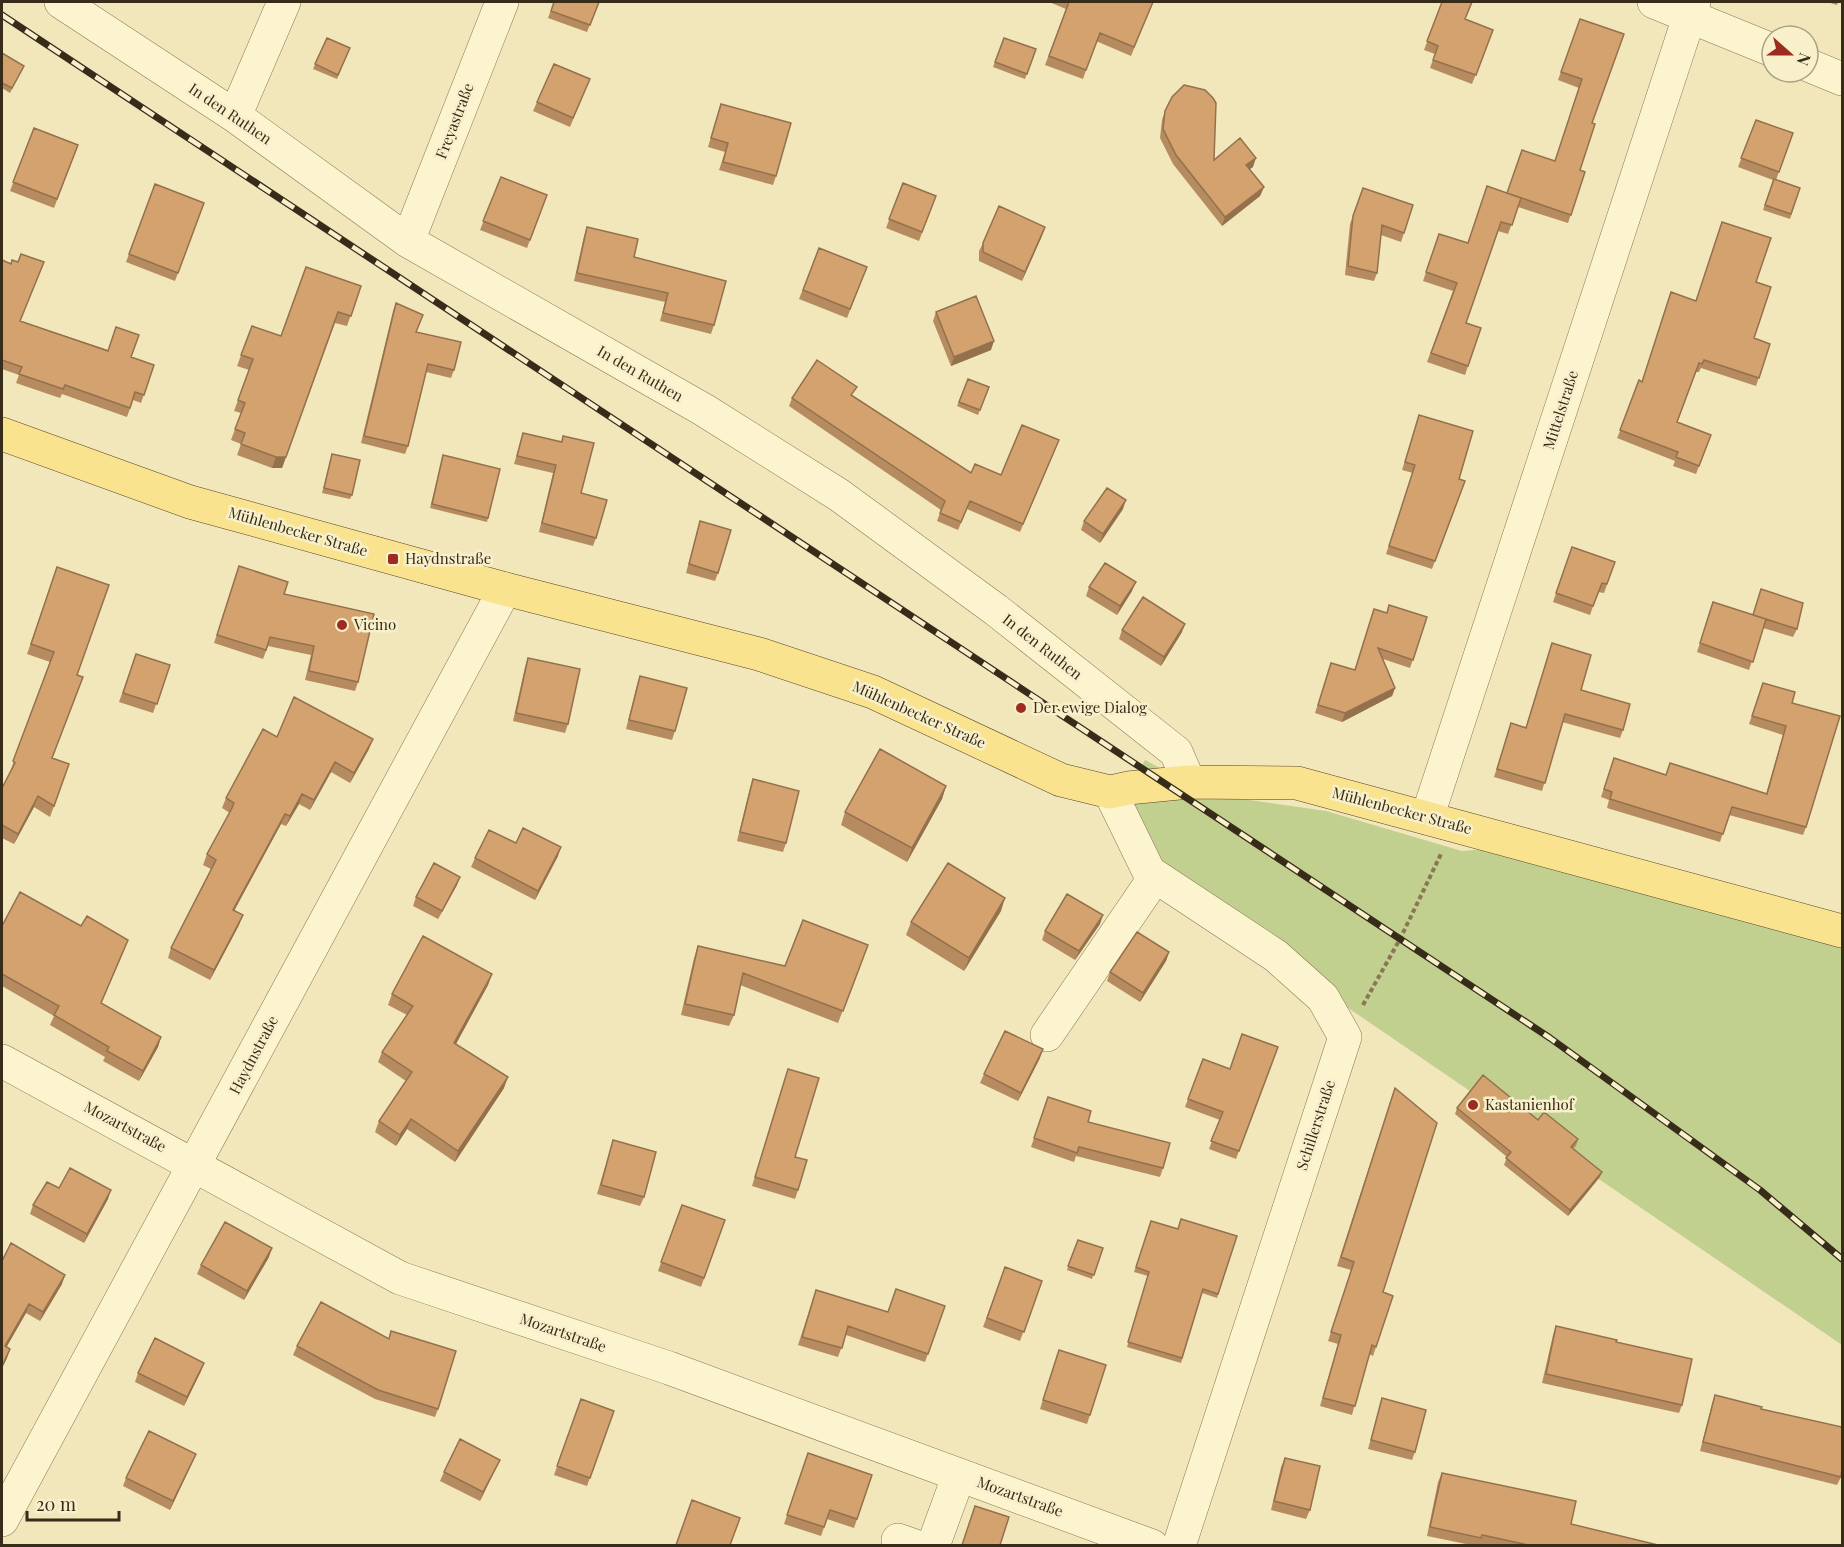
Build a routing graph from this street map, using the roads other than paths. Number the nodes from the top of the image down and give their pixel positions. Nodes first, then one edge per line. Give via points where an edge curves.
1 (61, 2) edge
2 (284, 2) edge
3 (502, 2) edge
4 (1654, 2) edge
5 (1692, 9) edge
6 (1760, 44) edge
7 (1820, 70) edge
8 (1842, 79) edge
9 (236, 116) junction
10 (408, 241) junction
11 (2, 434) edge
12 (506, 590) junction
13 (1189, 782) junction
14 (1110, 792) junction
15 (1439, 821) junction
16 (1155, 877) junction
17 (1842, 931) edge
18 (1047, 1035) dead end
19 (2, 1061) edge
20 (194, 1165) junction
21 (959, 1475) junction
22 (2, 1520) edge
23 (933, 1545) edge
24 (1152, 1545) edge
25 (1179, 1545) edge

1 - 9 street, In den Ruthen
2 - 9 street
3 - 10 street, Freyastraße
4 - 5 street
5 - 6 street
5 - 15 street, Mittelstraße
7 - 8 street
9 - 10 street, In den Ruthen
10 - 13 street, In den Ruthen via 704,410 839,495 996,610 1176,752
11 - 12 main road, Mühlenbecker Straße via 190,502
12 - 14 main road, Mühlenbecker Straße via 759,654 873,692 1061,780
12 - 20 street, Haydnstraße
13 - 14 main road, Mühlenbecker Straße
13 - 15 main road, Mühlenbecker Straße via 1297,783
14 - 16 street
15 - 17 main road, Mühlenbecker Straße
16 - 18 street
16 - 25 street, Schillerstraße via 1276,956 1323,998 1345,1037
19 - 20 street, Mozartstraße
20 - 21 street, Mozartstraße via 400,1278 669,1368
20 - 22 street, Haydnstraße
21 - 23 street
21 - 24 street, Mozartstraße

